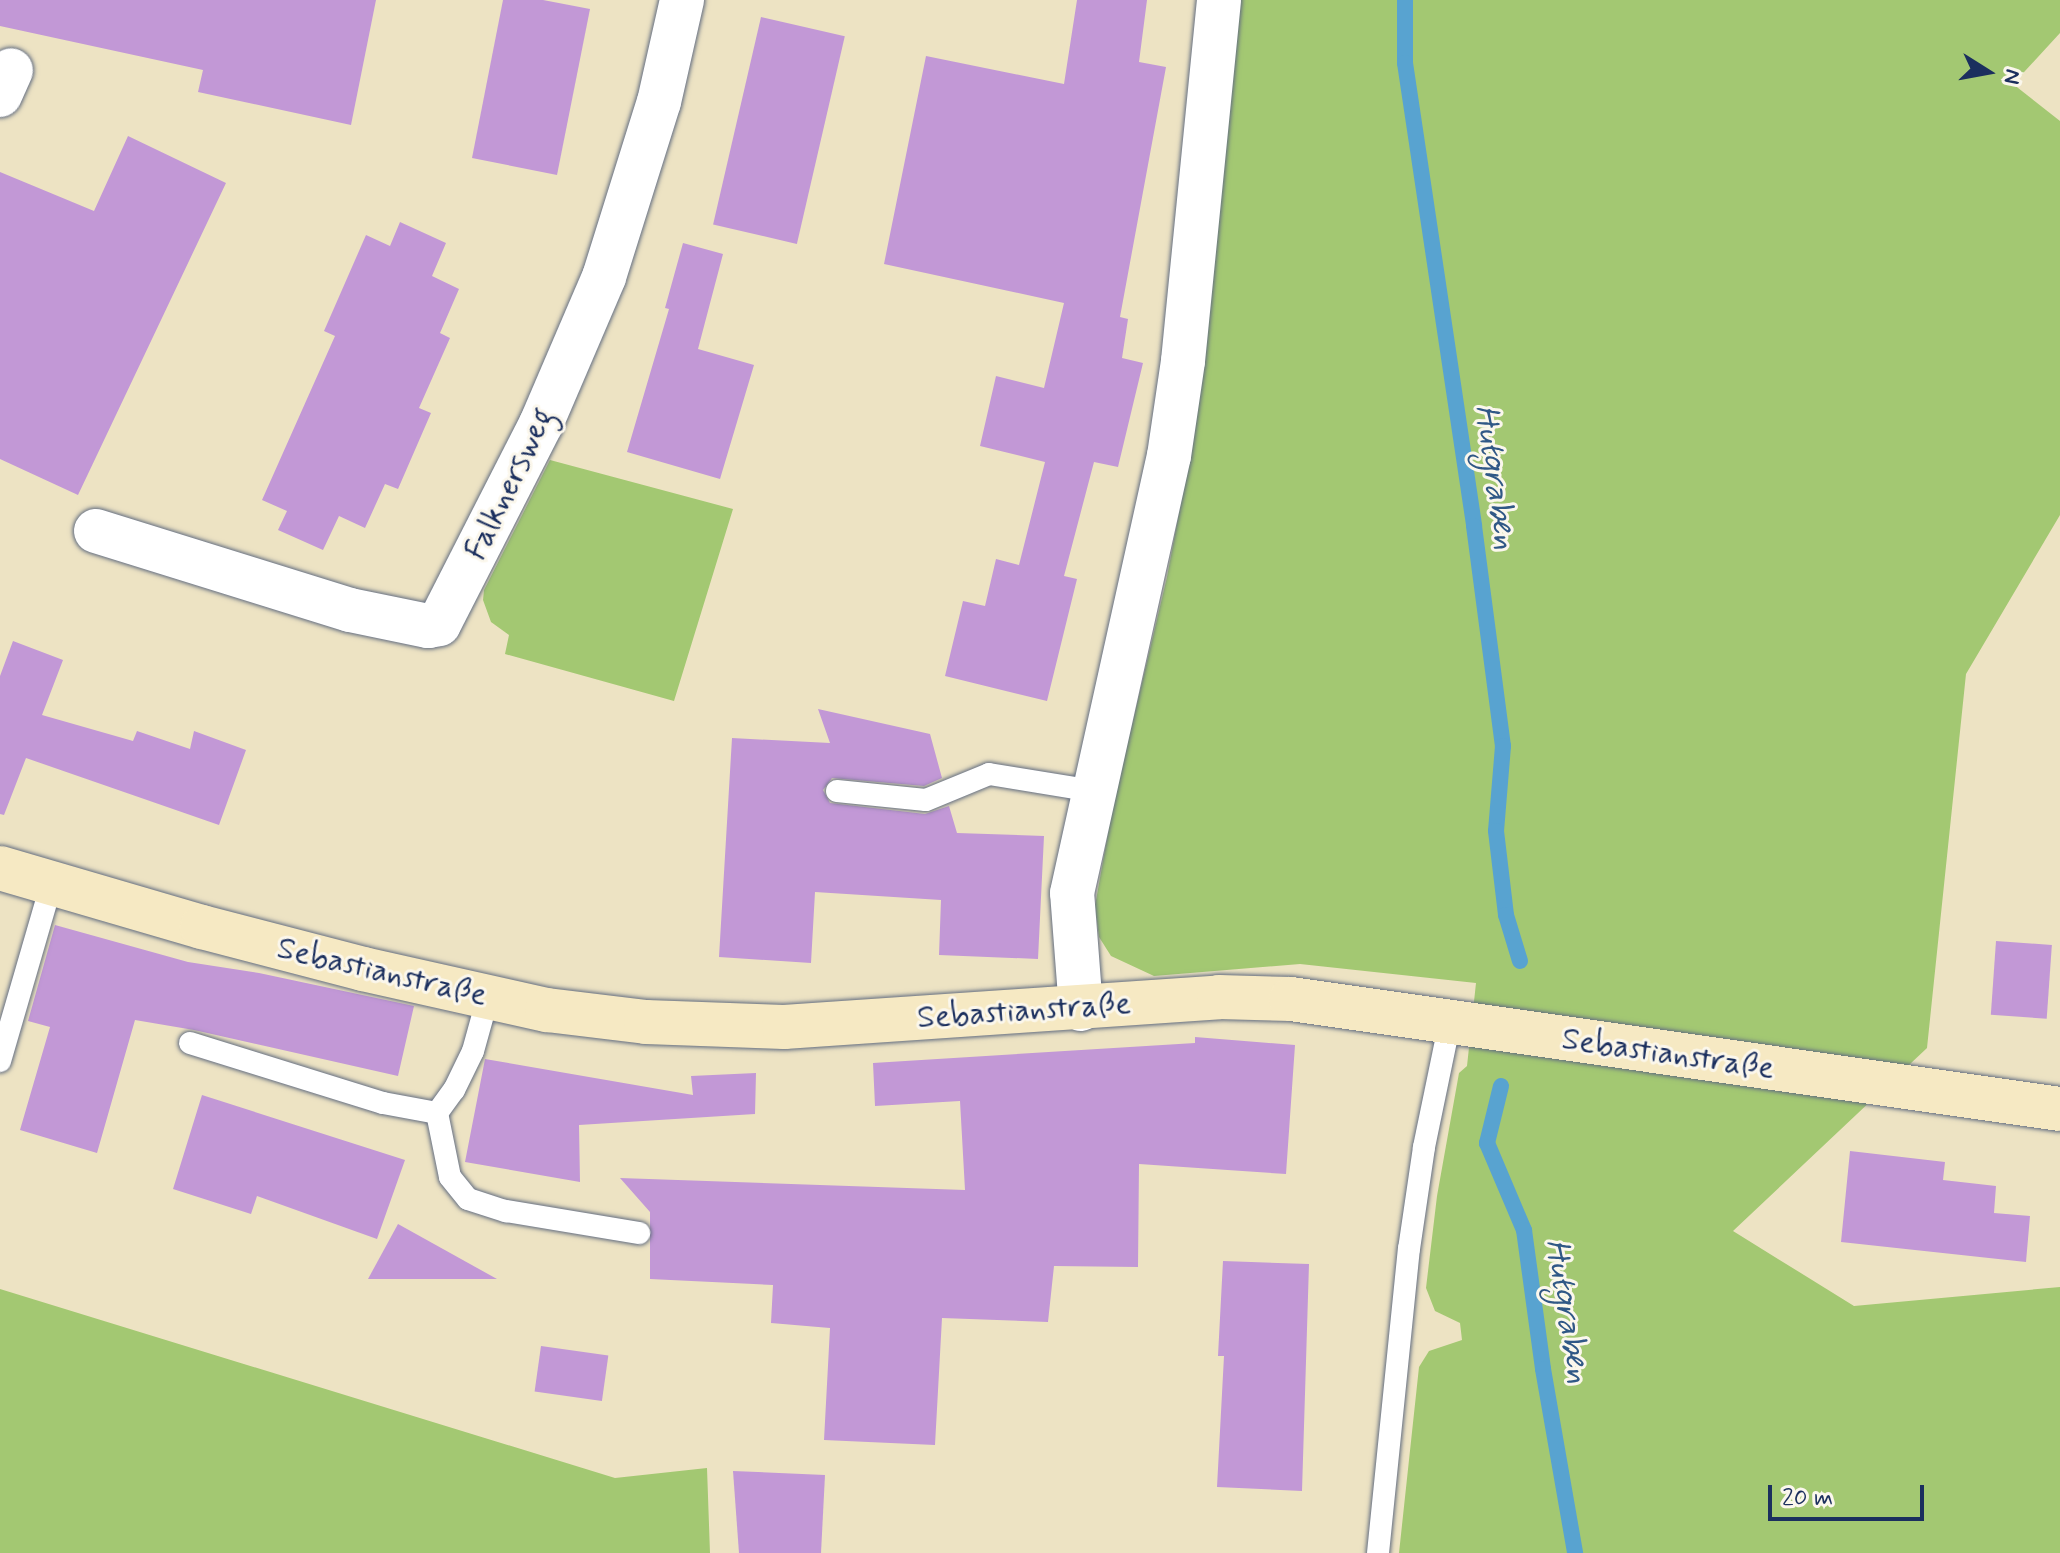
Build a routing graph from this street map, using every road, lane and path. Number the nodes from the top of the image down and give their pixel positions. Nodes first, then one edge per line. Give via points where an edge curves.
1 (682, 0) edge
2 (1219, 0) edge
3 (96, 531) dead end
4 (837, 791) dead end
5 (1093, 791) junction
6 (0, 868) edge
7 (51, 885) junction
8 (488, 997) junction
9 (1081, 1009) junction
10 (1450, 1022) junction
11 (190, 1043) dead end
12 (0, 1061) edge
13 (2060, 1109) edge
14 (437, 1113) junction
15 (639, 1233) dead end
16 (1378, 1553) edge

1 - 3 street, Falknersweg via 659,102 604,277 541,424 439,624 350,610
2 - 5 street via 1169,456
4 - 5 lane via 926,800 989,774
5 - 9 street via 1072,893
6 - 7 street, Sebastianstraße
7 - 8 street, Sebastianstraße via 334,962
7 - 12 lane
8 - 9 street, Sebastianstraße via 547,1010 719,1027
8 - 14 lane via 473,1051
9 - 10 street, Sebastianstraße via 1219,997 1291,999
10 - 13 street, Sebastianstraße
10 - 16 lane via 1409,1249
11 - 14 lane via 383,1103
14 - 15 lane via 450,1177 468,1199 506,1211

